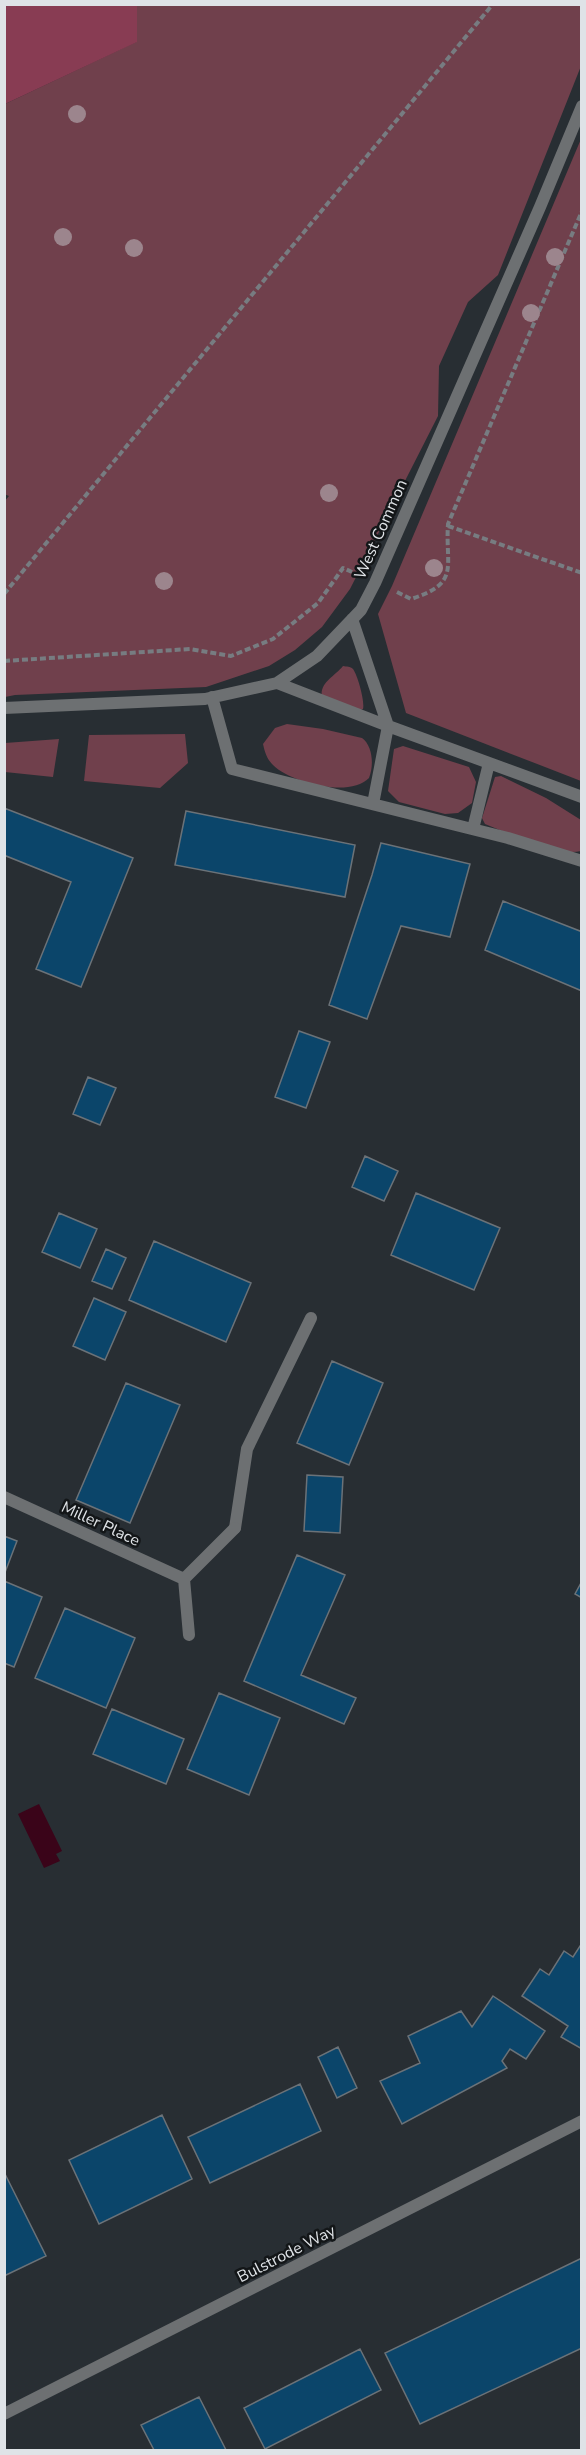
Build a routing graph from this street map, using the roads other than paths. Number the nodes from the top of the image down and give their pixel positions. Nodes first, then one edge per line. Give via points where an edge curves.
1 (582, 106) edge
2 (352, 619) junction
3 (278, 683) junction
4 (212, 697) junction
5 (4, 708) edge
6 (388, 726) junction
7 (489, 763) junction
8 (582, 797) edge
9 (373, 804) junction
10 (472, 829) junction
11 (582, 861) edge
12 (310, 1318) dead end
13 (4, 1497) edge
14 (184, 1579) junction
15 (189, 1635) dead end
16 (582, 2121) edge
17 (4, 2414) edge

1 - 2 street, West Common via 375,583
2 - 3 street, West Common via 317,656
2 - 6 street
3 - 4 street, West Common
3 - 6 street
4 - 5 street, West Common
4 - 9 street via 232,769
6 - 7 street
6 - 9 street
7 - 8 street
7 - 10 street
9 - 10 street
10 - 11 street
12 - 14 street via 247,1449 235,1528
13 - 14 street, Miller Place
14 - 15 street
16 - 17 street, Bulstrode Way

